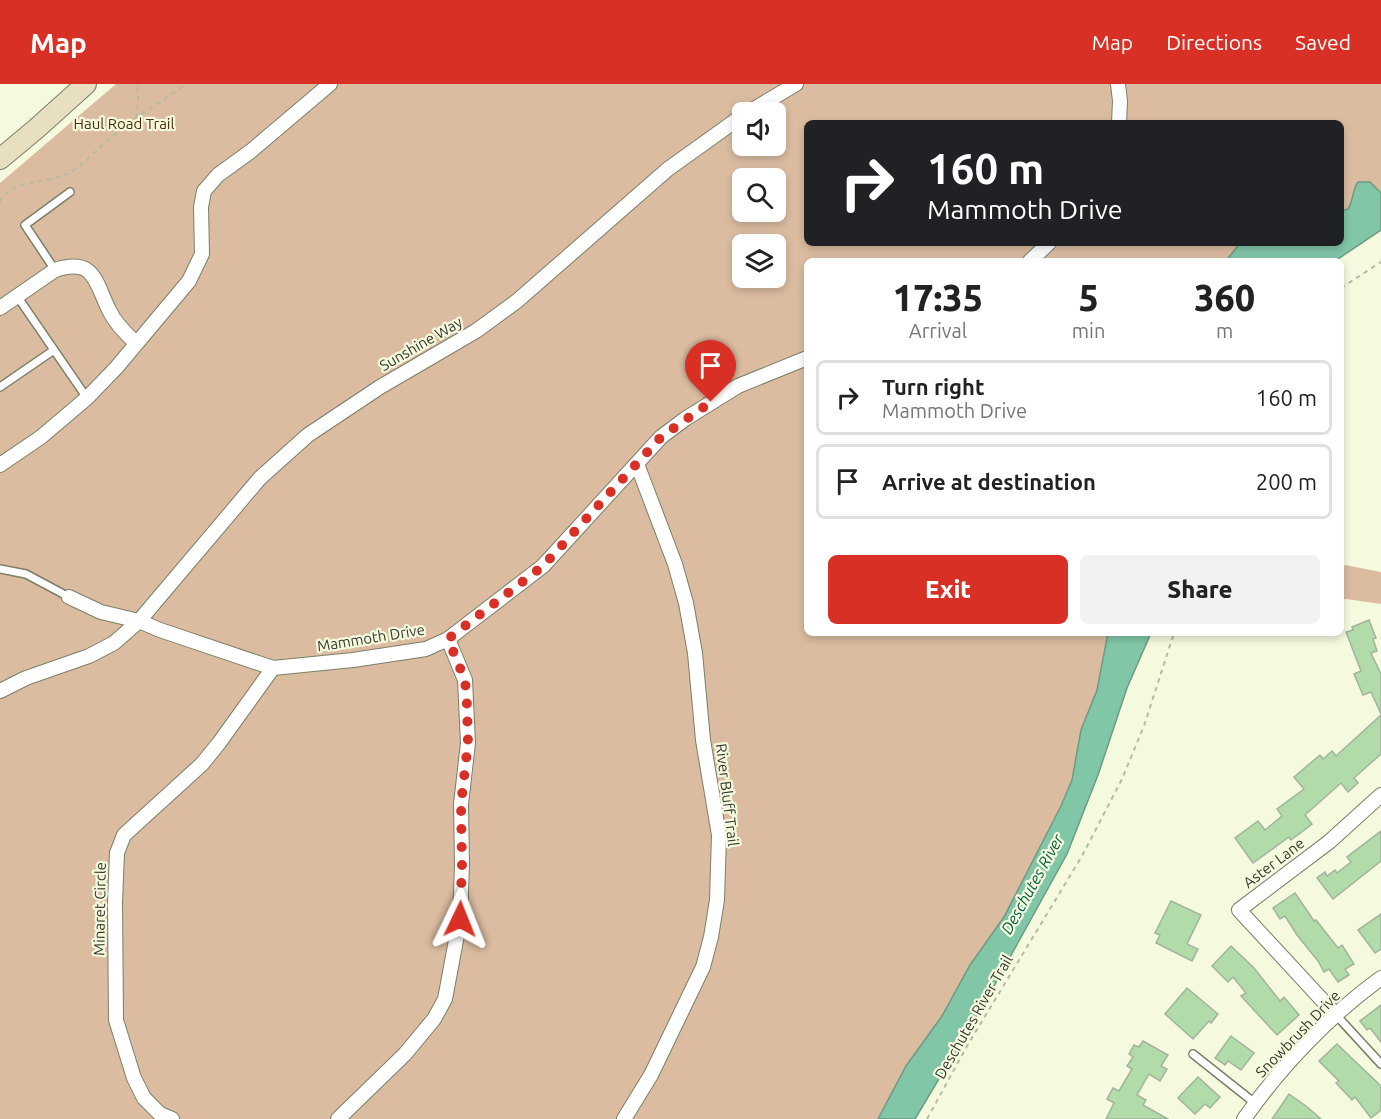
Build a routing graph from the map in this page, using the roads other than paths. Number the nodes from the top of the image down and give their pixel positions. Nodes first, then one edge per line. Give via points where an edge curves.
1 (86, 84) edge
2 (330, 84) edge
3 (796, 84) edge
4 (1118, 84) edge
5 (766, 102) edge
6 (1119, 120) edge
7 (732, 123) edge
8 (0, 159) edge
9 (70, 192) dead end
10 (1046, 246) edge
11 (1033, 258) edge
12 (55, 270) junction
13 (17, 296) junction
14 (0, 308) edge
15 (136, 343) junction
16 (54, 350) junction
17 (804, 359) edge
18 (0, 387) edge
19 (87, 398) junction
20 (637, 464) junction
21 (0, 465) edge
22 (0, 569) edge
23 (69, 597) joint
24 (139, 621) junction
25 (448, 639) junction
26 (273, 668) junction
27 (0, 691) edge
28 (1381, 795) edge
29 (1381, 978) edge
30 (1336, 1015) junction
31 (1193, 1054) dead end
32 (1381, 1064) edge
33 (1256, 1104) junction
34 (1248, 1118) edge
35 (172, 1119) edge
36 (338, 1119) edge
37 (624, 1119) edge

1 - 8 main road
2 - 15 street via 204,191 202,254 189,281
3 - 5 street
4 - 6 street
7 - 24 street, Sunshine Way via 668,169 517,301 308,435 260,478
9 - 12 lane via 25,225
10 - 11 street
12 - 13 street
12 - 15 street via 73,267 92,273 109,311
13 - 14 street
13 - 16 lane
15 - 19 street
16 - 18 lane
16 - 19 lane
17 - 20 street, Mammoth Drive via 738,386 711,402 661,437
19 - 21 street
20 - 25 street, Mammoth Drive via 543,566
20 - 37 street, River Bluff Trail via 686,603 719,835 717,900 703,967 651,1075
22 - 23 lane, Mammoth Drive via 26,574
23 - 24 street, Mammoth Drive via 101,612
24 - 26 street, Mammoth Drive
24 - 27 street via 114,643 89,656
25 - 26 street, Mammoth Drive via 426,649
25 - 36 street via 465,680 468,743 461,804 460,919 445,999 405,1054
26 - 35 street, Minaret Circle via 202,764 124,835 117,853 116,1020 144,1098 160,1114
28 - 30 street, Aster Lane via 1329,842 1239,910
29 - 30 street, Snowbrush Drive
30 - 32 lane
30 - 33 street, Snowbrush Drive
31 - 33 lane
33 - 34 street, Snowbrush Drive

